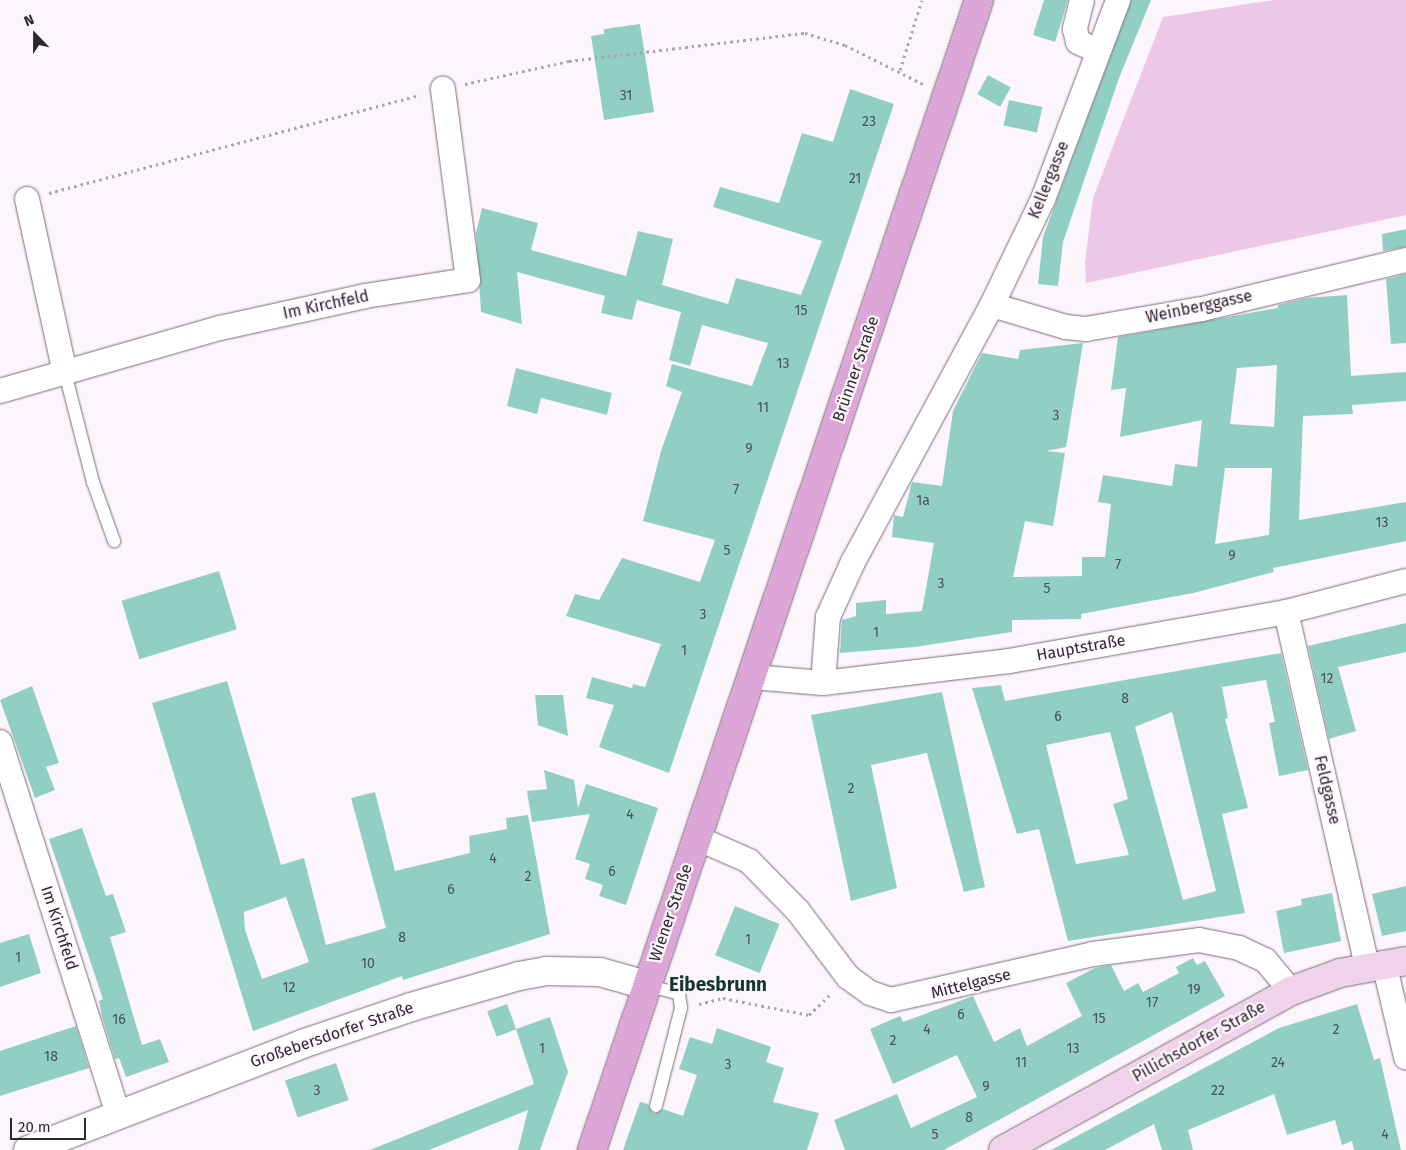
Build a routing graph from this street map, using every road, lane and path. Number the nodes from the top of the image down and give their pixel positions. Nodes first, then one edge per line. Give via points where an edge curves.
1 (922, 0) edge
2 (978, 0) edge
3 (1082, 0) edge
4 (1118, 0) edge
5 (1098, 51) junction
6 (900, 70) junction
7 (444, 89) junction
8 (948, 98) junction
9 (27, 199) joint
10 (1406, 260) edge
11 (992, 305) junction
12 (65, 373) junction
13 (0, 391) edge
14 (114, 541) dead end
15 (1406, 581) edge
16 (1286, 612) junction
17 (752, 677) junction
18 (824, 682) junction
19 (0, 742) edge
20 (697, 838) junction
21 (1386, 964) edge
22 (848, 977) junction
23 (658, 988) junction
24 (1292, 991) junction
25 (681, 1008) junction
26 (1406, 1058) edge
27 (656, 1106) dead end
28 (118, 1114) junction
29 (28, 1150) edge
30 (592, 1150) edge
31 (1003, 1150) edge

1 - 6 path
2 - 8 main road, Brünner Straße
3 - 5 street via 1075,30 1078,42
4 - 5 street, Kellergasse
5 - 11 street, Kellergasse via 1043,199
6 - 7 path via 845,45 805,33 569,61
6 - 8 path
7 - 9 path
7 - 12 street, Im Kirchfeld via 468,280 365,296 220,328
8 - 17 main road, Brünner Straße
9 - 12 street
10 - 11 street, Weinberggasse via 1202,309 1086,329 1066,327
11 - 18 street, Kellergasse via 853,562 828,617
12 - 13 street, Im Kirchfeld
12 - 14 lane via 93,482
15 - 16 street, Hauptstraße
16 - 18 street, Hauptstraße via 1009,661
16 - 21 street, Feldgasse
17 - 18 street, Hauptstraße
17 - 20 main road, Wiener Straße
19 - 28 street, Im Kirchfeld
20 - 22 street, Mittelgasse via 735,853 769,878
20 - 23 main road, Wiener Straße
21 - 24 main road, Pillichsdorfer Straße
21 - 26 street, Feldgasse
22 - 24 street, Mittelgasse via 870,994 890,1000 1093,954 1199,940 1239,948 1265,960
22 - 25 path via 809,1015 723,998
23 - 25 lane via 679,994
23 - 28 street, Großebersdorfer Straße via 600,972 546,972 519,976 338,1032
23 - 30 main road, Wiener Straße
24 - 31 main road, Pillichsdorfer Straße
25 - 27 lane
28 - 29 street, Großebersdorfer Straße

